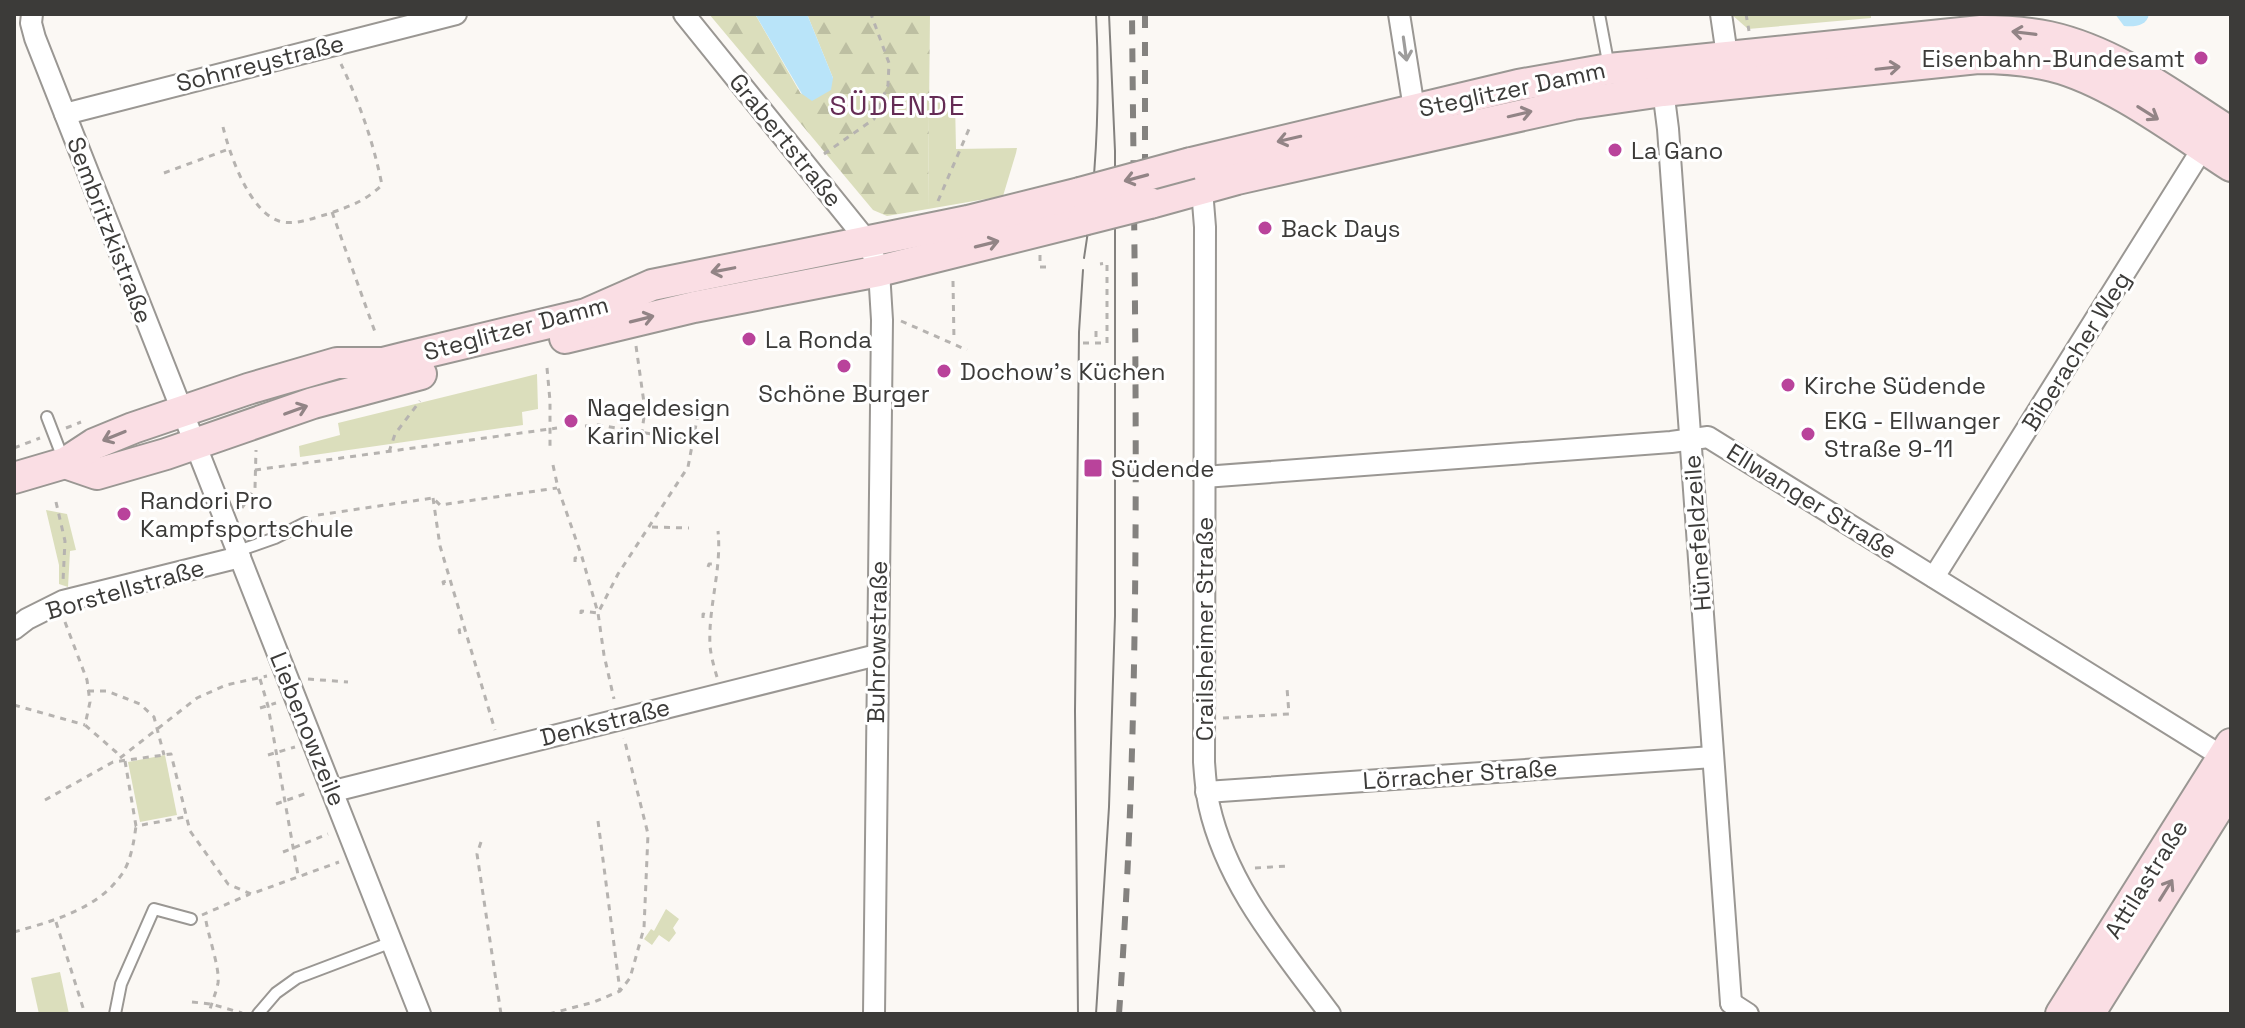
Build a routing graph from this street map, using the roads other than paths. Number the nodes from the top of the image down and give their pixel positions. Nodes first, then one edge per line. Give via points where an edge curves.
1 (32, 14) edge
2 (456, 14) edge
3 (684, 14) edge
4 (1399, 14) edge
5 (1599, 14) edge
6 (1721, 14) edge
7 (1609, 69) junction
8 (1729, 70) junction
9 (1662, 77) junction
10 (65, 114) junction
11 (1417, 123) junction
12 (2217, 135) edge
13 (2231, 166) edge
14 (1195, 176) junction
15 (1039, 229) junction
16 (868, 242) junction
17 (879, 271) junction
18 (786, 273) junction
19 (182, 411) junction
20 (253, 415) junction
21 (47, 417) dead end
22 (1690, 439) junction
23 (195, 444) junction
24 (65, 463) junction
25 (1204, 477) junction
26 (14, 478) edge
27 (305, 523) road end
28 (239, 554) junction
29 (1934, 577) junction
30 (14, 629) edge
31 (877, 655) junction
32 (2227, 750) edge
33 (1713, 757) junction
34 (2231, 787) edge
35 (324, 790) junction
36 (1206, 792) junction
37 (191, 919) road end
38 (392, 942) junction
39 (2087, 1007) edge
40 (1731, 1010) edge
41 (115, 1014) edge
42 (258, 1014) edge
43 (420, 1014) edge
44 (874, 1014) edge
45 (1330, 1014) edge

1 - 10 street, Sembritzkistraße via 35,38
2 - 10 street, Sohnreystraße
3 - 16 street, Grabertstraße
4 -> 11 street
5 - 7 lane
6 - 8 street
7 - 9 main road, Steglitzer Damm
7 - 11 main road, Steglitzer Damm via 1518,85
8 - 9 main road, Steglitzer Damm
8 -> 12 main road, Steglitzer Damm via 2012,59 2085,77 2125,99
12 -> 8 main road, Steglitzer Damm via 2106,56 2045,36 1988,27
11 -> 9 main road, Steglitzer Damm via 1539,110
9 - 22 street, Hünefeldzeile
10 - 19 street, Sembritzkistraße
11 - 14 main road, Steglitzer Damm
12 - 13 main road, Steglitzer Damm
12 - 29 street, Biberacher Weg
14 - 15 main road, Steglitzer Damm, bridge via 1082,206
14 - 25 street, Crailsheimer Straße via 1205,227
15 - 16 main road, Steglitzer Damm via 968,221
17 -> 15 main road, Steglitzer Damm
16 - 17 street, Grabertstraße
16 - 18 main road, Steglitzer Damm
17 - 18 main road, Steglitzer Damm
17 - 31 street, Buhrowstraße
18 - 20 main road, Steglitzer Damm via 694,307
19 - 20 main road, Steglitzer Damm
19 - 23 street, Sembritzkistraße
19 -> 24 main road, Steglitzer Damm via 94,444
20 - 23 main road, Steglitzer Damm
21 - 24 lane
22 - 25 street, Ellwanger Straße
22 - 29 street, Ellwanger Straße via 1708,437
22 - 33 street, Hünefeldzeile
23 - 24 main road, Steglitzer Damm via 97,474
23 - 28 street, Liebenowzeile
24 - 26 main road, Steglitzer Damm
25 - 36 street, Crailsheimer Straße
27 - 28 lane
28 - 30 street, Borstellstraße via 63,601
28 - 35 street, Liebenowzeile
29 - 32 street, Ellwanger Straße
31 - 35 street, Denkstraße
31 - 44 street, Buhrowstraße
32 - 39 main road, Attilastraße
33 - 36 street, Lörracher Straße
33 - 40 street, Hünefeldzeile
39 -> 34 main road, Attilastraße
35 - 38 street, Liebenowzeile
36 - 45 street, Crailsheimer Straße via 1227,861 1244,894
37 - 41 lane via 154,909 121,984
38 - 42 lane via 297,978
38 - 43 street, Liebenowzeile

